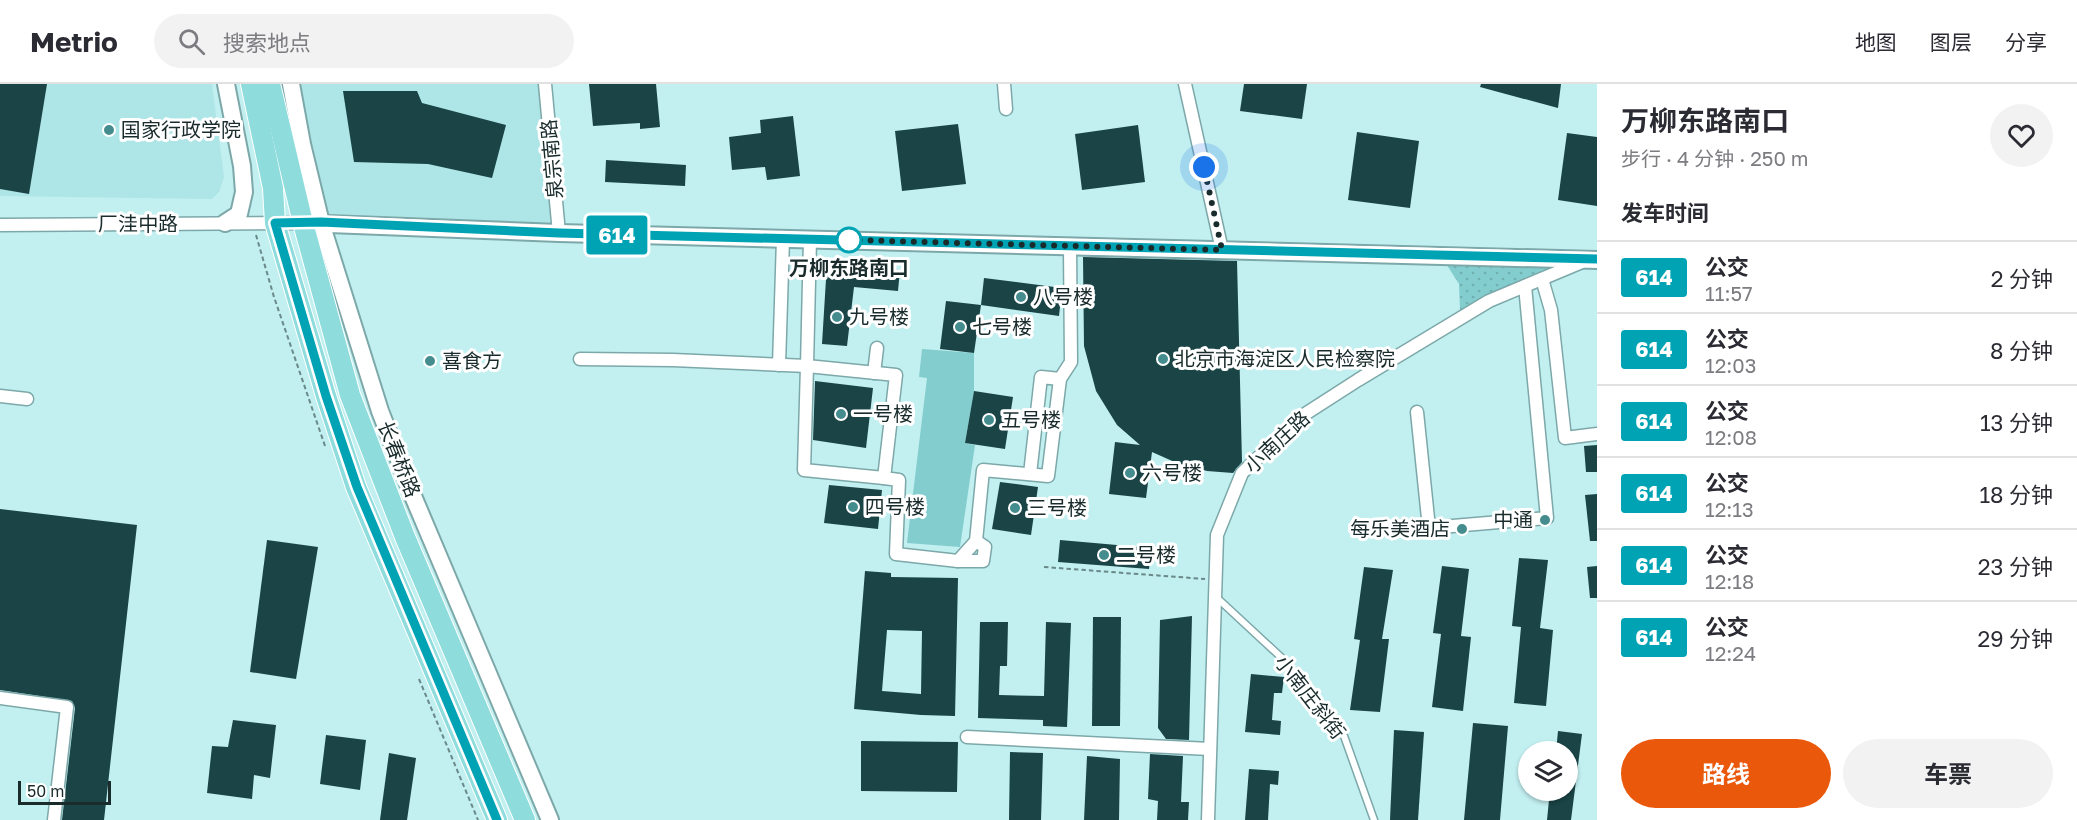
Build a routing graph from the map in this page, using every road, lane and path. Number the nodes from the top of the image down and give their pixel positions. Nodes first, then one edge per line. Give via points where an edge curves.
1 (226, 84) edge
2 (251, 84) edge
3 (270, 84) edge
4 (291, 84) edge
5 (545, 84) edge
6 (1004, 84) edge
7 (1185, 84) edge
8 (1006, 110) dead end
9 (275, 223) junction
10 (312, 223) junction
11 (225, 224) junction
12 (0, 225) edge
13 (559, 233) junction
14 (783, 239) junction
15 (810, 239) junction
16 (1070, 246) junction
17 (1222, 250) junction
18 (1593, 259) edge
19 (1542, 279) junction
20 (1525, 286) junction
21 (877, 348) dead end
22 (580, 359) dead end
23 (779, 365) junction
24 (807, 366) junction
25 (874, 373) junction
26 (1060, 379) junction
27 (0, 396) edge
28 (27, 399) dead end
29 (1417, 412) dead end
30 (1597, 434) edge
31 (1030, 474) junction
32 (884, 477) junction
33 (413, 496) junction
34 (405, 537) junction
35 (976, 541) junction
36 (958, 561) junction
37 (1044, 567) dead end
38 (1215, 579) junction
39 (1215, 595) junction
40 (0, 698) edge
41 (967, 737) dead end
42 (1210, 749) junction
43 (494, 817) edge
44 (54, 820) edge
45 (525, 820) edge
46 (550, 820) edge
47 (1208, 820) edge
48 (1374, 820) edge

1 - 11 street via 244,192 239,214
2 - 9 main road via 273,188
3 - 10 main road, 长春桥路
4 - 10 street, 长春桥路
5 - 13 street, 泉宗南路
6 - 8 street
7 - 17 street
9 - 10 street, 厂洼中路
9 - 11 street, 厂洼中路
9 - 43 main road via 357,487
10 - 13 street
10 - 33 street, 长春桥路
10 - 34 main road, 长春桥路 via 350,395
11 - 12 street, 厂洼中路
13 - 14 street
14 - 15 street
14 - 23 street
15 - 16 street
15 - 24 street
16 - 17 street
16 - 26 street via 1071,362
17 - 18 street
18 - 19 street, 小南庄路
19 - 20 street, 小南庄路
19 - 30 street via 1551,310 1564,438
20 - 29 street via 1547,518 1429,528
20 - 38 street, 小南庄路 via 1489,302 1302,416 1242,474 1217,535
21 - 25 street
22 - 23 street
23 - 24 street
24 - 25 street
24 - 32 street via 804,470
25 - 32 street via 896,375
26 - 31 street via 1048,476
26 - 31 street via 1041,377
27 - 28 street
31 - 35 street via 983,470
32 - 36 street via 899,480 896,554
33 - 34 street
33 - 46 street, 长春桥路
34 - 45 main road, 长春桥路
35 - 36 street
35 - 36 street via 985,547 983,561
37 - 38 path
38 - 39 street, 小南庄路
39 - 42 street, 小南庄路
39 - 48 lane, 小南庄斜街 via 1283,659 1344,736
40 - 44 street via 67,707
41 - 42 street
42 - 47 street, 小南庄路

